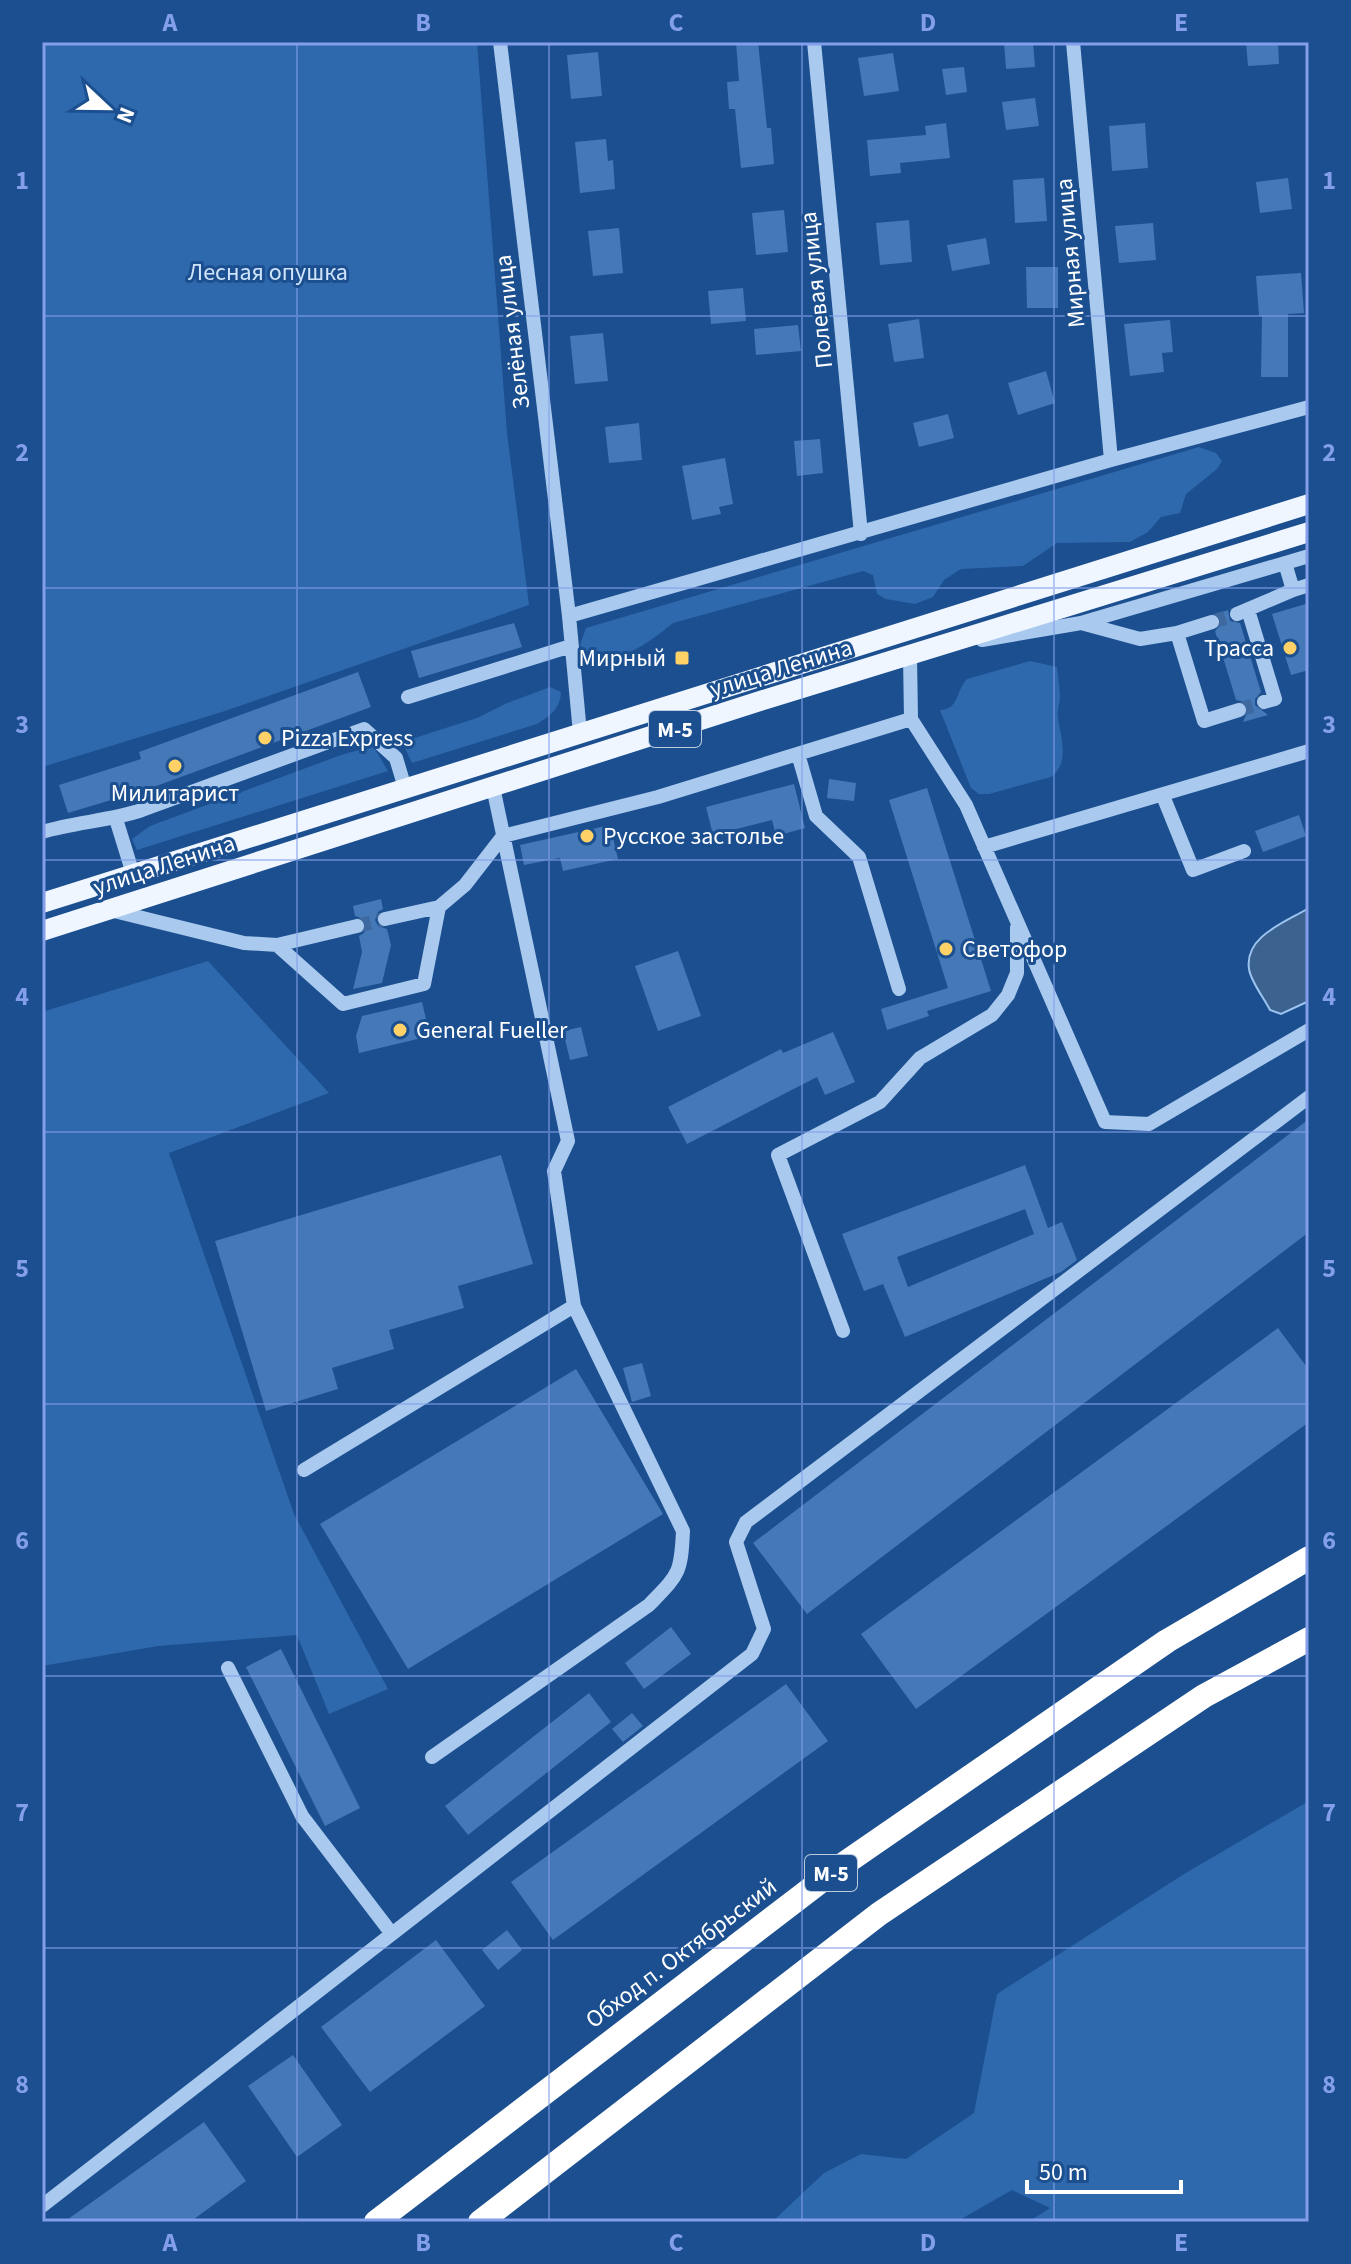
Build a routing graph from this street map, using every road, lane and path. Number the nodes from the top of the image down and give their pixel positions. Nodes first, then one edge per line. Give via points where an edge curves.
1 (500, 42) edge
2 (814, 42) edge
3 (1073, 42) edge
4 (1309, 407) edge
5 (1111, 460) junction
6 (1309, 504) edge
7 (1309, 532) edge
8 (861, 534) junction
9 (1309, 556) edge
10 (1285, 563) junction
11 (1309, 585) edge
12 (1293, 590) junction
13 (569, 616) junction
14 (1212, 622) tunnel mouth
15 (1081, 623) junction
16 (1177, 633) junction
17 (571, 646) junction
18 (918, 653) junction
19 (408, 697) dead end
20 (1264, 702) dead end
21 (1239, 710) tunnel mouth
22 (911, 719) junction
23 (580, 733) junction
24 (1309, 751) edge
25 (798, 754) junction
26 (493, 787) junction
27 (405, 788) junction
28 (1163, 796) junction
29 (116, 819) junction
30 (42, 832) edge
31 (503, 836) junction
32 (984, 847) junction
33 (1244, 851) dead end
34 (133, 874) junction
35 (42, 903) edge
36 (439, 907) junction
37 (110, 910) junction
38 (385, 919) tunnel mouth
39 (1017, 922) junction
40 (357, 926) tunnel mouth
41 (42, 931) edge
42 (277, 945) junction
43 (899, 989) dead end
44 (1309, 1030) edge
45 (1309, 1097) edge
46 (574, 1306) junction
47 (843, 1331) dead end
48 (304, 1470) dead end
49 (1309, 1558) edge
50 (1309, 1639) edge
51 (228, 1668) dead end
52 (432, 1757) dead end
53 (392, 1934) junction
54 (42, 2206) edge
55 (376, 2222) edge
56 (480, 2222) edge

1 - 13 street, Зелёная улица
2 - 8 street, Полевая улица
3 - 5 street, Мирная улица
4 - 5 street
5 - 8 street
6 - 23 main road, улица Ленина / М-5
7 - 18 main road, улица Ленина / М-5
8 - 13 street
9 - 10 street
10 - 12 street
10 - 15 street
11 - 12 street
12 - 20 street via 1243,612 1275,699
13 - 17 street, Зелёная улица
14 - 16 street
15 - 16 street via 1140,639
15 - 18 street
16 - 21 street via 1204,721
17 - 19 street
17 - 23 street, Зелёная улица
18 - 22 street
18 - 26 main road, улица Ленина / М-5
22 - 25 street
22 - 32 street via 966,805
23 - 27 main road, улица Ленина / М-5
24 - 28 street
25 - 31 street
25 - 43 street via 816,816 859,857
26 - 31 street
26 - 37 main road, улица Ленина / М-5
27 - 29 street via 396,758 364,729
27 - 34 main road, улица Ленина / М-5
28 - 32 street
28 - 33 street via 1193,870
29 - 30 street
29 - 34 street
31 - 36 street via 465,885
31 - 46 street via 568,1141 554,1171
32 - 39 street
34 - 35 main road, улица Ленина / М-5
36 - 38 street
36 - 42 street via 424,984 343,1004
37 - 41 main road, улица Ленина / М-5
37 - 42 street via 244,943
39 - 44 street via 1105,1122 1149,1124
39 - 47 street via 1017,973 992,1015 920,1058 880,1102 778,1155
40 - 42 street
45 - 53 street via 746,1522 736,1542 764,1629 752,1654
46 - 48 street
46 - 52 street via 683,1531 681,1566 649,1605
49 - 55 highway, Обход п. Октябрьский / М-5 via 1167,1641 838,1868
50 - 56 highway, М-5 via 1204,1696 879,1914
51 - 53 street via 302,1816
53 - 54 street

